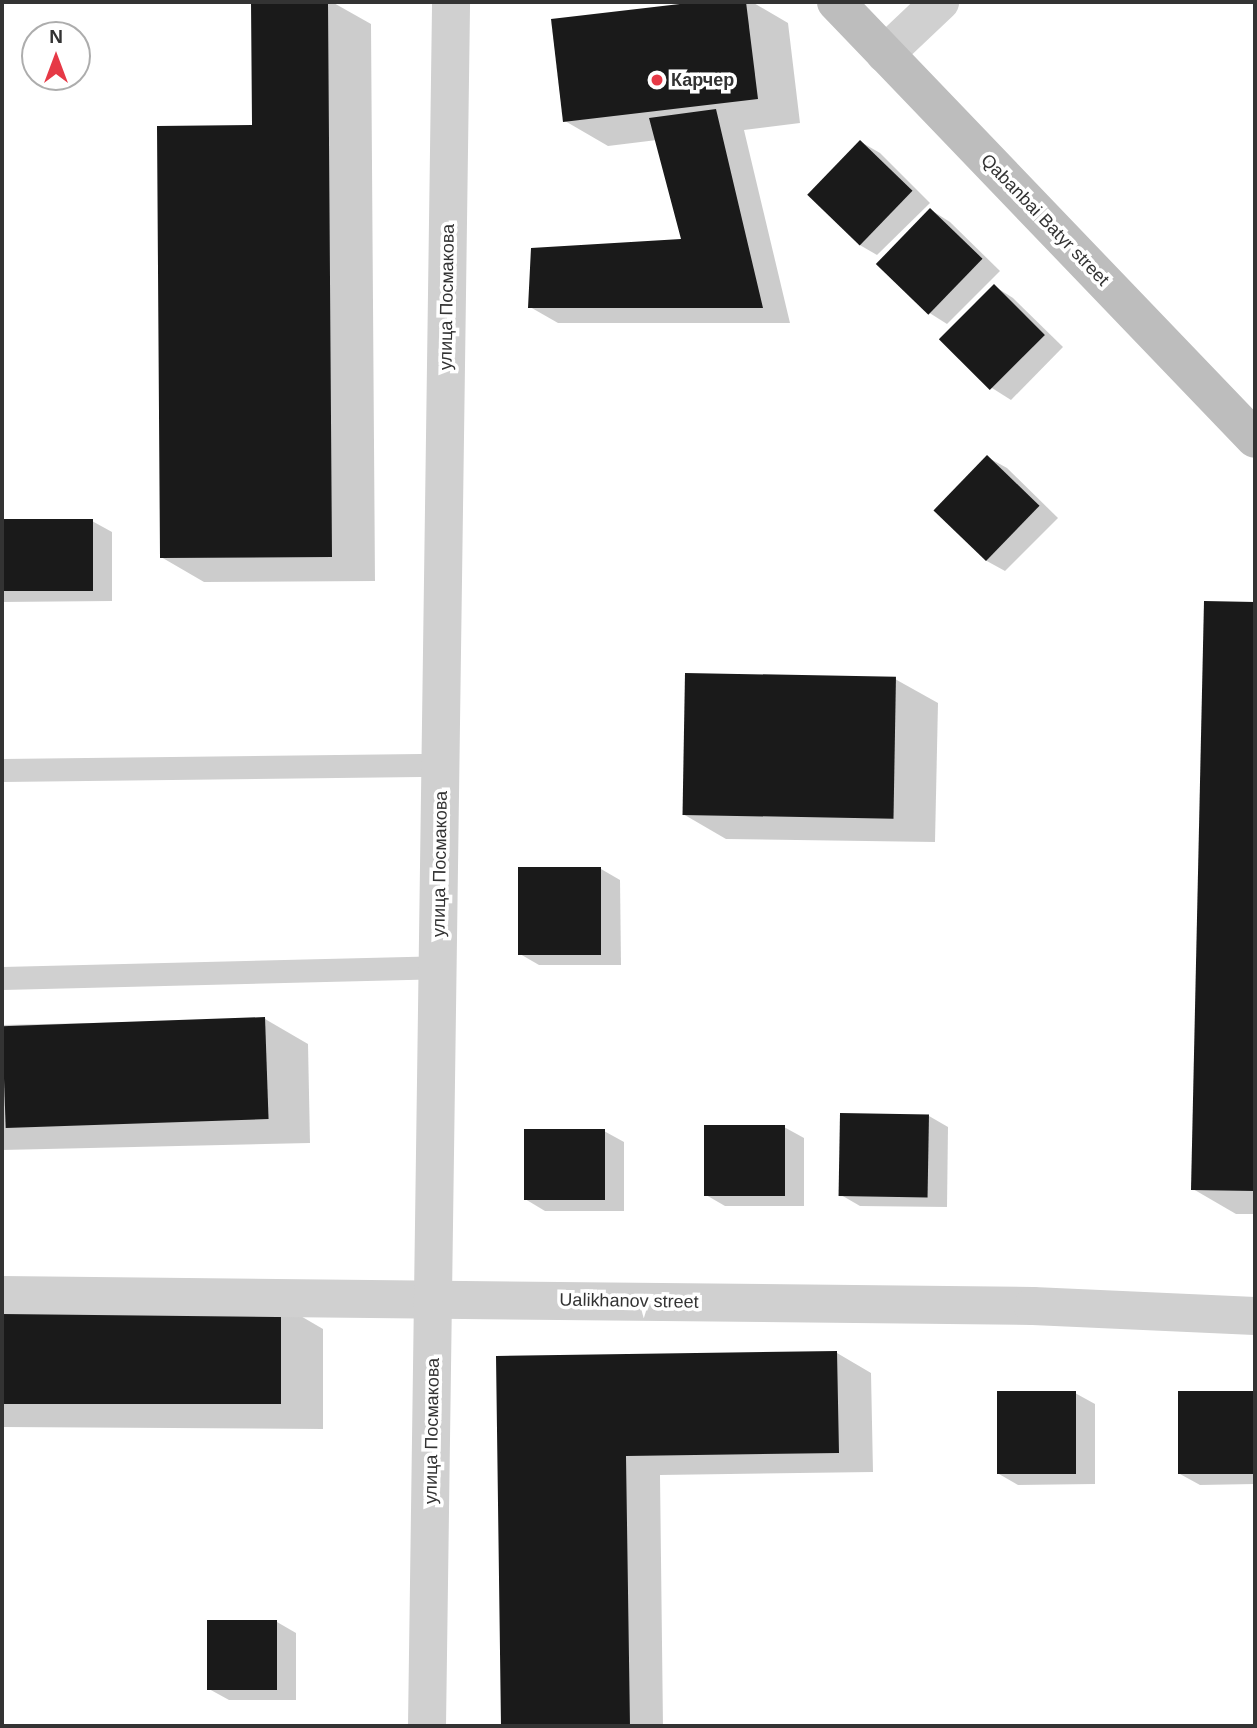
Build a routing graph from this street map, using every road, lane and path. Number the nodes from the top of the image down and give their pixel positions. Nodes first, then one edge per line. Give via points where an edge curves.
1 (451, 2) edge
2 (836, 2) edge
3 (940, 2) edge
4 (885, 54) junction
5 (1255, 439) edge
6 (441, 765) junction
7 (2, 770) edge
8 (438, 967) junction
9 (2, 978) edge
10 (2, 1296) edge
11 (434, 1298) junction
12 (1255, 1316) edge
13 (427, 1726) edge

1 - 6 street, улица Посмакова
2 - 4 main road, Qabanbai Batyr street
3 - 4 street
4 - 5 main road, Qabanbai Batyr street
6 - 7 lane
6 - 8 street, улица Посмакова
8 - 9 lane
8 - 11 street, улица Посмакова
10 - 11 street, Ualikhanov street
11 - 12 street, Ualikhanov street via 1033,1306
11 - 13 street, улица Посмакова

